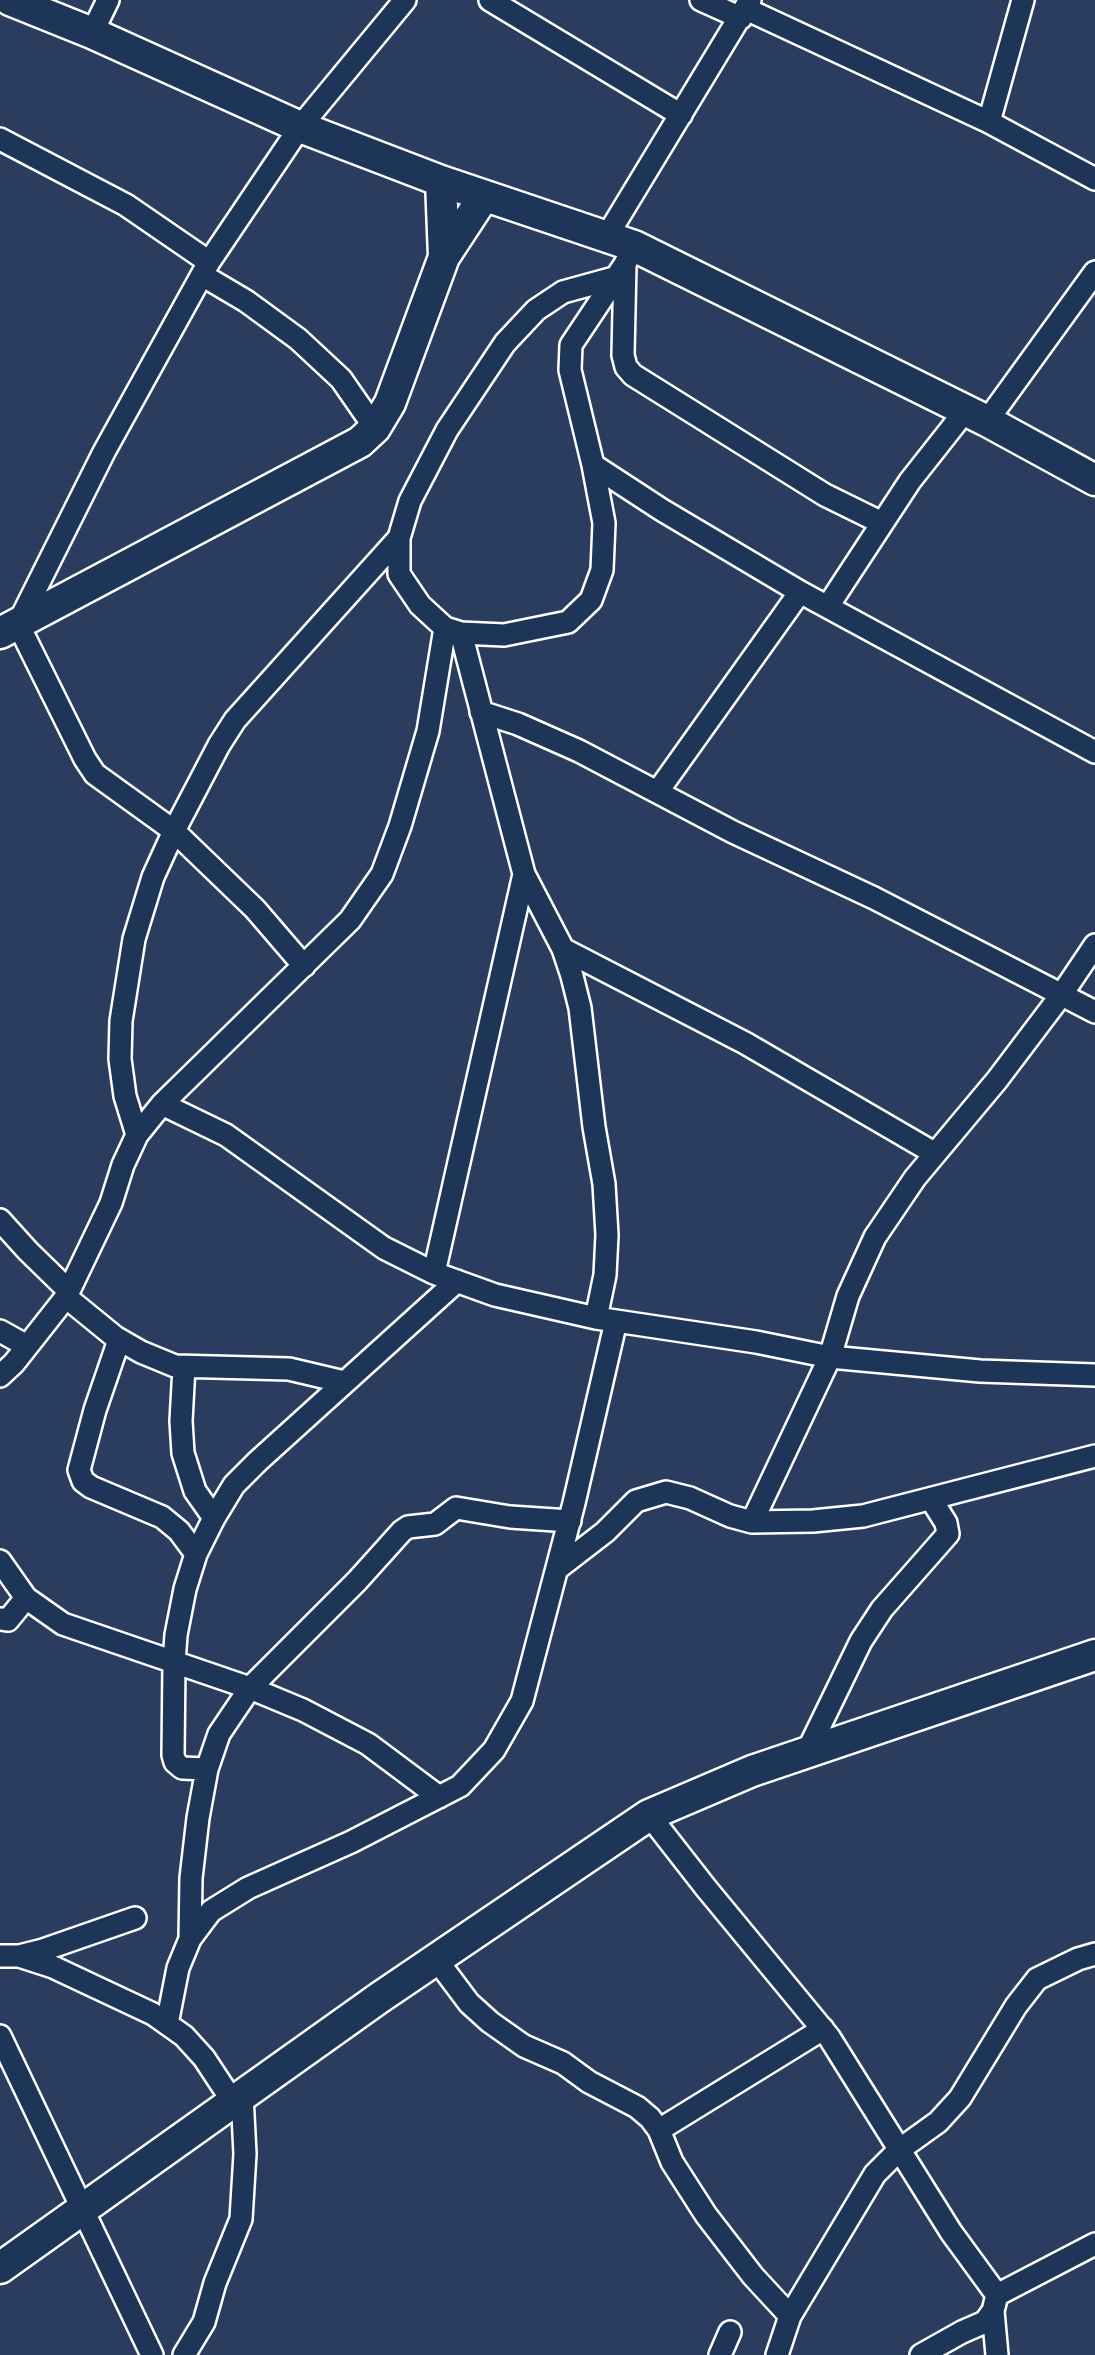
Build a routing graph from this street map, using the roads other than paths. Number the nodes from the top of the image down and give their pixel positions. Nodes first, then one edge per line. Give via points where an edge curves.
1 (10, 0) edge
2 (108, 0) edge
3 (405, 0) edge
4 (490, 0) edge
5 (701, 0) edge
6 (1023, 0) edge
7 (746, 9) edge
8 (92, 33) junction
9 (681, 115) junction
10 (989, 122) junction
11 (300, 127) junction
12 (0, 139) edge
13 (1095, 179) edge
14 (441, 181) junction
15 (484, 196) junction
16 (620, 256) junction
17 (444, 257) junction
18 (206, 269) junction
19 (1095, 272) edge
20 (976, 415) junction
21 (375, 428) junction
22 (593, 465) junction
23 (1095, 480) edge
24 (882, 523) junction
25 (398, 538) junction
26 (800, 592) junction
27 (828, 606) junction
28 (9, 628) edge
29 (453, 630) junction
30 (481, 712) junction
31 (1095, 752) edge
32 (658, 791) junction
33 (174, 831) junction
34 (524, 874) junction
35 (1095, 945) edge
36 (562, 948) junction
37 (304, 966) junction
38 (1062, 994) junction
39 (1095, 1012) edge
40 (162, 1104) junction
41 (137, 1135) junction
42 (934, 1153) junction
43 (0, 1220) edge
44 (433, 1273) junction
45 (457, 1281) junction
46 (67, 1294) junction
47 (606, 1319) junction
48 (0, 1331) edge
49 (119, 1340) junction
50 (27, 1346) junction
51 (831, 1357) junction
52 (184, 1367) junction
53 (1095, 1375) edge
54 (0, 1376) edge
55 (344, 1382) junction
56 (1095, 1456) edge
57 (930, 1499) junction
58 (214, 1518) junction
59 (570, 1521) junction
60 (752, 1522) junction
61 (196, 1554) junction
62 (0, 1561) edge
63 (557, 1569) junction
64 (26, 1598) junction
65 (0, 1619) edge
66 (1095, 1655) edge
67 (174, 1663) junction
68 (250, 1688) junction
69 (807, 1752) junction
70 (207, 1769) junction
71 (439, 1797) junction
72 (649, 1815) junction
73 (135, 1918) dead end
74 (190, 1939) junction
75 (1095, 1954) edge
76 (9, 1956) edge
77 (436, 1959) junction
78 (167, 2024) junction
79 (823, 2029) junction
80 (0, 2036) edge
81 (238, 2099) junction
82 (659, 2130) junction
83 (899, 2150) junction
84 (83, 2210) junction
85 (1095, 2244) edge
86 (0, 2268) edge
87 (995, 2303) junction
88 (790, 2316) junction
89 (730, 2332) dead end
90 (152, 2355) edge
91 (184, 2355) edge
92 (720, 2355) edge
93 (777, 2355) edge
94 (921, 2355) edge
95 (998, 2355) edge

1 - 8 street
2 - 8 street
3 - 11 street
4 - 9 street
5 - 7 street
6 - 10 street
7 - 9 street
7 - 10 street
8 - 11 street
9 - 16 street
10 - 13 street
11 - 14 street
11 - 18 street
12 - 18 street via 126,205
14 - 15 street
14 - 17 street
15 - 16 street
15 - 17 street
16 - 20 street
16 - 22 street via 571,345 570,370
16 - 24 street via 623,355 633,375 804,482
16 - 25 street via 536,310 505,343 447,430 410,502
17 - 21 street via 390,403
18 - 21 street via 298,339 341,379
18 - 28 street
19 - 20 street
20 - 23 street
20 - 24 street via 910,481
21 - 28 street via 360,442
22 - 26 street
22 - 29 street via 604,523 602,570 591,600 568,622 504,635
24 - 27 street
25 - 29 street via 399,574 420,605
25 - 33 street via 235,720
26 - 27 street
26 - 32 street
27 - 31 street
28 - 33 street via 95,774
29 - 30 street
29 - 37 street via 428,731 382,874 350,920
30 - 32 street via 579,751
30 - 34 street
32 - 38 street
33 - 37 street via 256,909
33 - 41 street via 153,877 125,981 120,1059
34 - 36 street
34 - 44 street
35 - 38 street
36 - 42 street via 745,1043
36 - 47 street via 580,1008 604,1184
37 - 40 street
38 - 39 street
38 - 42 street
40 - 41 street
40 - 44 street via 226,1135 384,1248
41 - 46 street via 111,1203
42 - 51 street via 875,1237 848,1296
43 - 46 street
44 - 45 street
45 - 47 street via 495,1295
45 - 55 street
46 - 49 street
46 - 50 street
47 - 51 street
47 - 59 street
48 - 50 street
49 - 52 street
49 - 61 street via 79,1470 91,1487 162,1517
50 - 54 street
51 - 53 street via 980,1371
51 - 60 street
52 - 55 street via 289,1369
52 - 58 street via 183,1453 195,1490
55 - 58 street via 234,1485
56 - 57 street
57 - 60 street via 863,1516
57 - 69 street via 948,1534 882,1609 861,1641
58 - 61 street
59 - 63 street
59 - 68 street via 456,1508 435,1524 402,1531
60 - 63 street via 666,1492 636,1501
61 - 67 street via 184,1589
62 - 64 street
63 - 71 street via 523,1701 494,1750 460,1786
64 - 65 street via 8,1620
64 - 67 street via 63,1624
66 - 69 street
67 - 68 street
67 - 70 street via 175,1762 182,1768
68 - 70 street via 219,1734
68 - 71 street via 368,1744
69 - 72 street
70 - 74 street via 191,1878
71 - 74 street via 248,1888 211,1911
72 - 77 street
72 - 79 street
73 - 76 street via 43,1951
74 - 78 street via 178,1968
75 - 83 street via 1037,1979 960,2098 938,2122
76 - 78 street via 53,1968
77 - 81 street
77 - 82 street via 469,2003 490,2022 524,2046 563,2063 636,2107
78 - 81 street via 184,2036
79 - 82 street
79 - 83 street
80 - 84 street
81 - 84 street
81 - 91 street via 245,2154 241,2219 204,2322
82 - 88 street via 672,2162 706,2215
83 - 87 street
83 - 88 street via 875,2174
84 - 86 street
84 - 90 street
85 - 87 street
87 - 94 street via 985,2322
87 - 95 street
88 - 93 street
89 - 92 street

